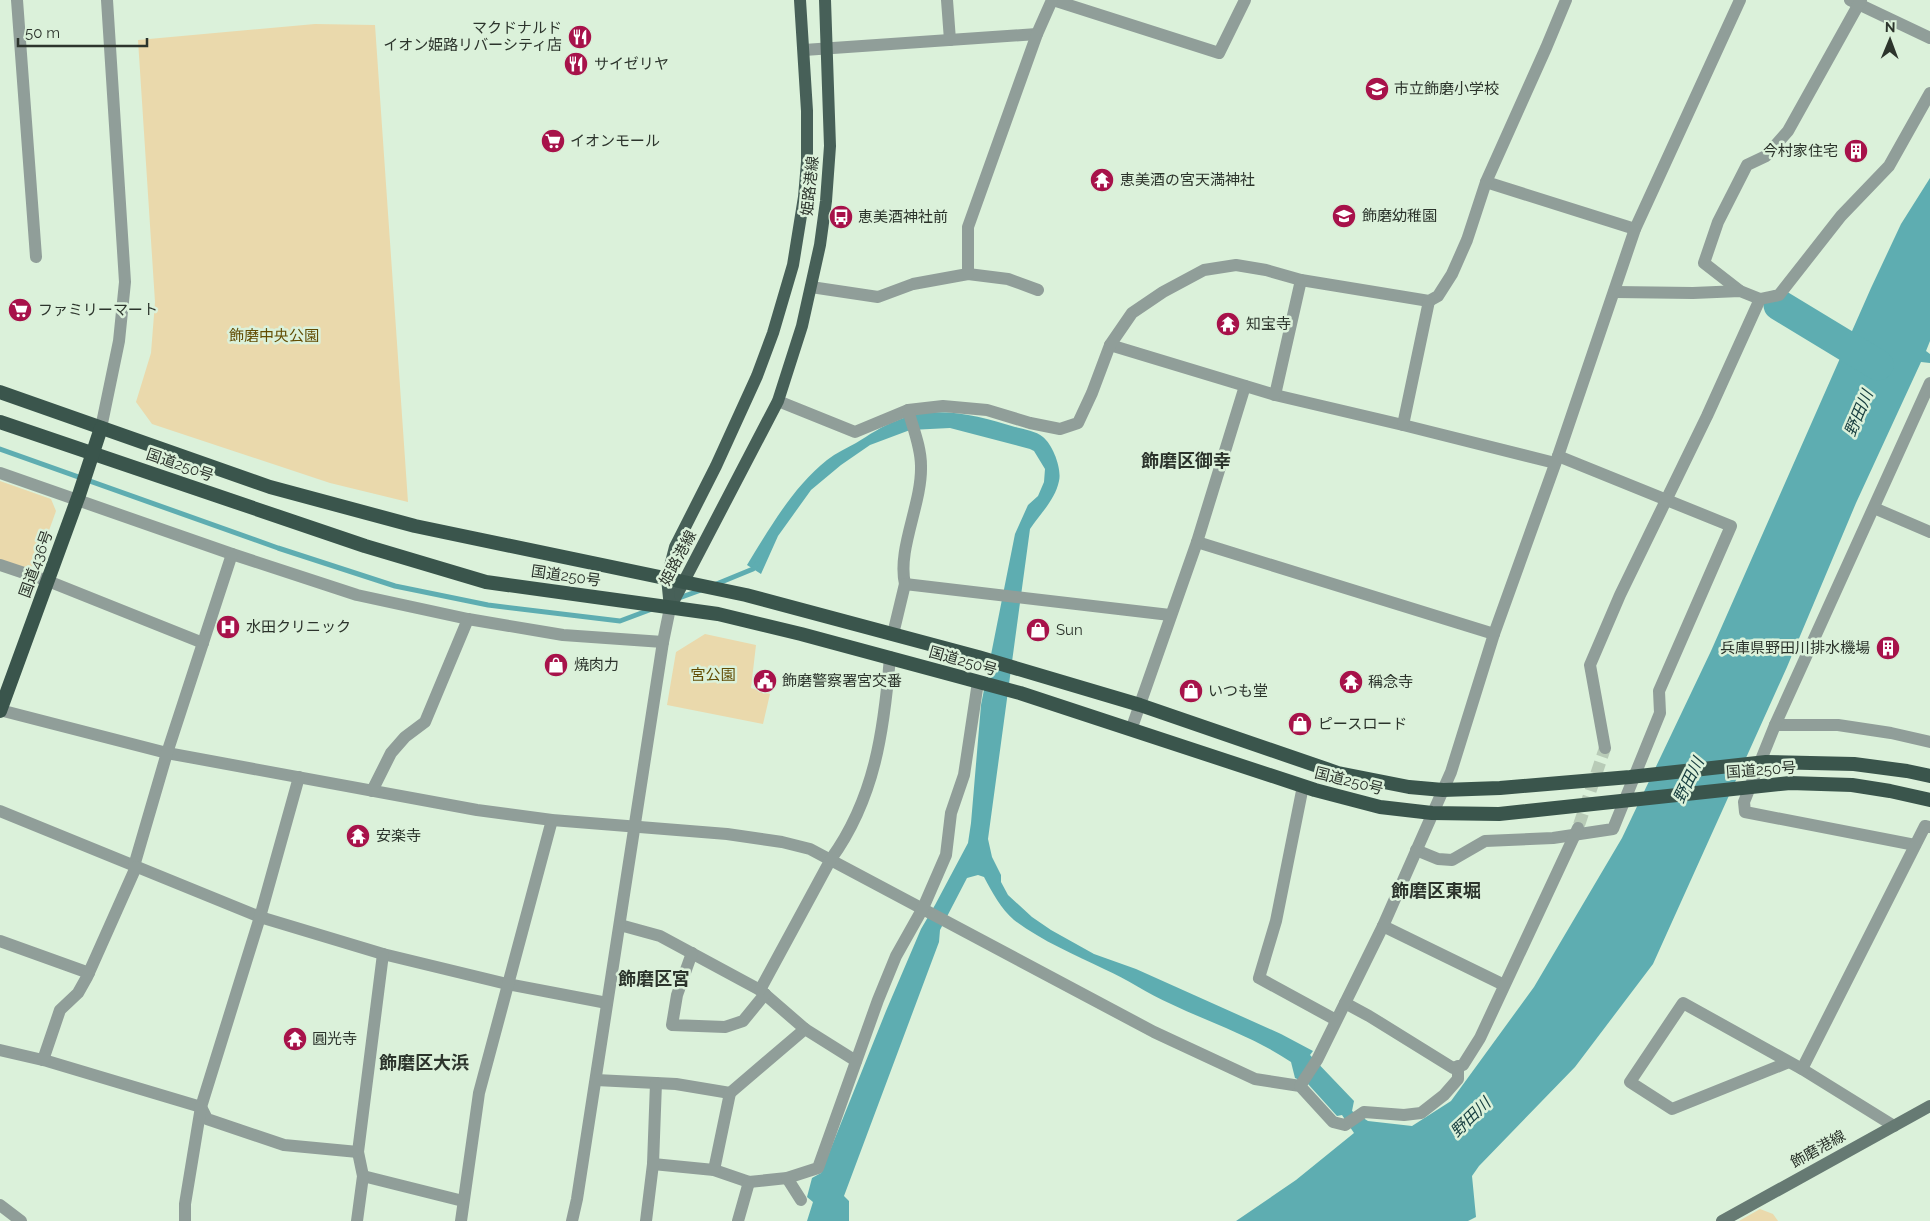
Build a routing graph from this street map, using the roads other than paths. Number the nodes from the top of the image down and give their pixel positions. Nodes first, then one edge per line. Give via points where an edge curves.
1 (16, 0) edge
2 (107, 0) edge
3 (800, 0) edge
4 (826, 0) edge
5 (947, 0) edge
6 (1052, 0) edge
7 (1245, 0) edge
8 (1566, 0) edge
9 (1740, 0) edge
10 (1856, 1) edge
11 (1037, 34) junction
12 (1930, 38) edge
13 (950, 40) junction
14 (828, 49) junction
15 (804, 50) junction
16 (1930, 93) edge
17 (1486, 182) junction
18 (1635, 229) junction
19 (36, 257) dead end
20 (968, 274) junction
21 (1301, 280) junction
22 (811, 287) junction
23 (1038, 290) dead end
24 (1740, 291) junction
25 (1615, 292) junction
26 (1760, 299) junction
27 (1429, 301) junction
28 (1110, 345) junction
29 (1930, 383) edge
30 (1245, 386) junction
31 (0, 392) edge
32 (1275, 395) junction
33 (778, 401) junction
34 (908, 410) junction
35 (0, 422) edge
36 (1403, 425) junction
37 (101, 428) junction
38 (93, 452) junction
39 (1557, 460) junction
40 (0, 472) edge
41 (78, 497) junction
42 (1666, 499) junction
43 (1874, 508) junction
44 (1930, 532) edge
45 (1196, 542) junction
46 (232, 554) junction
47 (0, 565) edge
48 (667, 578) junction
49 (48, 581) junction
50 (684, 582) junction
51 (905, 584) junction
52 (670, 608) junction
53 (1170, 615) junction
54 (468, 618) junction
55 (893, 634) junction
56 (1494, 634) junction
57 (663, 642) junction
58 (203, 644) junction
59 (890, 657) junction
60 (978, 682) junction
61 (1140, 706) junction
62 (0, 710) edge
63 (1775, 725) junction
64 (1131, 730) junction
65 (1930, 742) edge
66 (1605, 748) tunnel mouth
67 (167, 753) junction
68 (1930, 776) edge
69 (299, 778) junction
70 (1303, 786) junction
71 (1443, 790) junction
72 (372, 791) junction
73 (1930, 800) edge
74 (0, 811) edge
75 (1432, 813) junction
76 (552, 820) junction
77 (635, 826) junction
78 (1930, 827) edge
79 (1577, 829) junction
80 (1915, 845) junction
81 (1416, 850) junction
82 (831, 859) junction
83 (135, 866) junction
84 (923, 908) junction
85 (260, 918) junction
86 (620, 925) junction
87 (1383, 926) junction
88 (0, 941) edge
89 (692, 953) junction
90 (383, 954) junction
91 (89, 973) junction
92 (507, 984) junction
93 (1504, 985) junction
94 (763, 992) junction
95 (607, 1003) junction
96 (1345, 1003) junction
97 (1336, 1020) junction
98 (805, 1029) junction
99 (0, 1050) edge
100 (42, 1060) junction
101 (856, 1061) junction
102 (1789, 1062) junction
103 (1458, 1066) junction
104 (1802, 1069) junction
105 (596, 1080) junction
106 (656, 1083) junction
107 (1300, 1086) junction
108 (730, 1093) junction
109 (1930, 1106) edge
110 (201, 1107) junction
111 (1894, 1126) junction
112 (358, 1152) junction
113 (653, 1164) junction
114 (714, 1170) junction
115 (363, 1176) junction
116 (787, 1178) junction
117 (749, 1182) junction
118 (801, 1200) dead end
119 (463, 1201) junction
120 (0, 1205) edge
121 (21, 1221) edge
122 (185, 1221) edge
123 (357, 1221) edge
124 (461, 1221) edge
125 (572, 1221) edge
126 (646, 1221) edge
127 (738, 1221) edge
128 (1722, 1221) edge

1 - 19 street
2 - 37 street via 125,282 120,342
3 - 15 main road, 姫路港線
4 - 14 main road, 姫路港線
5 - 13 street
6 - 7 street via 1219,53
6 - 11 street
8 - 17 street
9 - 18 street
10 - 12 street
10 - 24 street via 1788,132 1766,156 1747,165 1718,222 1704,263
11 - 13 street
11 - 20 street via 968,227
13 - 14 street
14 - 15 street
14 - 22 main road, 姫路港線 via 831,132 826,201
15 - 48 main road, 姫路港線 via 808,162 788,287 757,376 675,547
16 - 26 street via 1889,166 1841,216 1779,295
17 - 18 street
17 - 27 street via 1452,274 1438,296
18 - 25 street
20 - 22 street via 913,284 878,297
20 - 23 street via 1008,279
21 - 27 street
21 - 28 street via 1236,265 1204,270 1132,313
21 - 32 street
22 - 33 main road, 姫路港線
24 - 25 street
24 - 26 street
25 - 39 street
26 - 42 street
27 - 36 street
28 - 30 street
28 - 34 street via 1078,423 1060,429 987,410 943,406
29 - 43 street
30 - 32 street
30 - 45 street
31 - 37 highway, 国道250号
32 - 36 street
33 - 34 street via 855,432
33 - 50 main road, 姫路港線
34 - 51 street via 922,466 904,565
35 - 38 highway, 国道250号
36 - 39 street
37 - 38 highway, 国道436号
37 - 48 highway, 国道250号 via 270,487 406,524
38 - 41 highway, 国道436号
38 - 52 highway, 国道250号 via 365,546 486,582
39 - 42 street
39 - 56 street
40 - 41 street
41 - 46 street
41 - 49 highway, 国道436号
42 - 66 street via 1590,665
42 - 79 street via 1731,526 1658,691 1660,713 1613,828
43 - 44 street
43 - 63 street
45 - 53 street
45 - 56 street
46 - 54 street via 357,595
46 - 58 street
47 - 49 street
48 - 50 highway, 国道250号
48 - 52 main road, 姫路港線
49 - 58 street
49 - 62 highway, 国道436号
50 - 52 main road, 姫路港線
50 - 55 highway, 国道250号
51 - 53 street
51 - 55 street
52 - 57 street
52 - 59 highway, 国道250号 via 718,614
53 - 61 street
54 - 57 street via 563,635
54 - 72 street via 425,722 405,736 391,753
55 - 61 highway, 国道250号
56 - 71 street
57 - 77 street
58 - 67 street
59 - 60 highway, 国道250号
59 - 82 street via 884,718 870,782 844,841
60 - 64 highway, 国道250号
60 - 84 street via 964,775 951,813 946,855
61 - 64 street
61 - 71 highway, 国道250号 via 1338,773
62 - 67 street
63 - 65 street via 1838,725
63 - 80 street via 1744,802 1745,812
64 - 70 highway, 国道250号
67 - 69 street
67 - 83 street
68 - 71 highway, 国道250号 via 1854,764 1766,762 1630,777
69 - 72 street
69 - 85 street
70 - 75 highway, 国道250号 via 1380,807
70 - 97 street via 1276,920 1258,978
71 - 75 street
72 - 76 street
73 - 75 highway, 国道250号 via 1852,785 1790,782 1499,814
74 - 83 street
75 - 81 street
76 - 77 street
76 - 92 street
77 - 82 street via 782,842 810,849
77 - 86 street
78 - 80 street via 1925,826
79 - 81 street via 1553,838 1485,841 1452,860 1438,859
79 - 93 street
80 - 104 street
81 - 87 street
82 - 84 street
82 - 94 street
83 - 85 street
83 - 91 street
84 - 101 street via 896,956
84 - 107 street via 1154,1032 1230,1068 1255,1079
85 - 90 street
85 - 110 street
86 - 89 street via 660,936
86 - 95 street
87 - 93 street
87 - 96 street
88 - 91 street
89 - 94 street
89 - 94 street via 677,995 672,1025 725,1027 743,1021
90 - 92 street
90 - 112 street
91 - 100 street via 78,993 60,1010
92 - 95 street
92 - 119 street via 479,1093
93 - 103 street via 1480,1038 1463,1065
94 - 98 street
95 - 105 street
96 - 97 street
96 - 103 street via 1453,1068
97 - 107 street
98 - 101 street
98 - 108 street
99 - 100 street
100 - 110 street
101 - 116 street via 818,1168
102 - 102 street via 1683,1004 1630,1082 1672,1110
102 - 104 street
103 - 107 street via 1458,1079 1444,1096 1420,1112 1404,1115 1364,1112 1344,1125 1333,1122
104 - 111 street
105 - 106 street
105 - 125 street
106 - 108 street
106 - 113 street
108 - 114 street
109 - 111 main road, 飾磨港線
110 - 112 street via 207,1120 284,1145
110 - 122 street
111 - 128 main road, 飾磨港線
112 - 115 street
113 - 114 street
113 - 126 street
114 - 117 street
115 - 119 street
115 - 123 street
116 - 117 street
116 - 118 street
117 - 127 street
119 - 124 street
120 - 121 street

